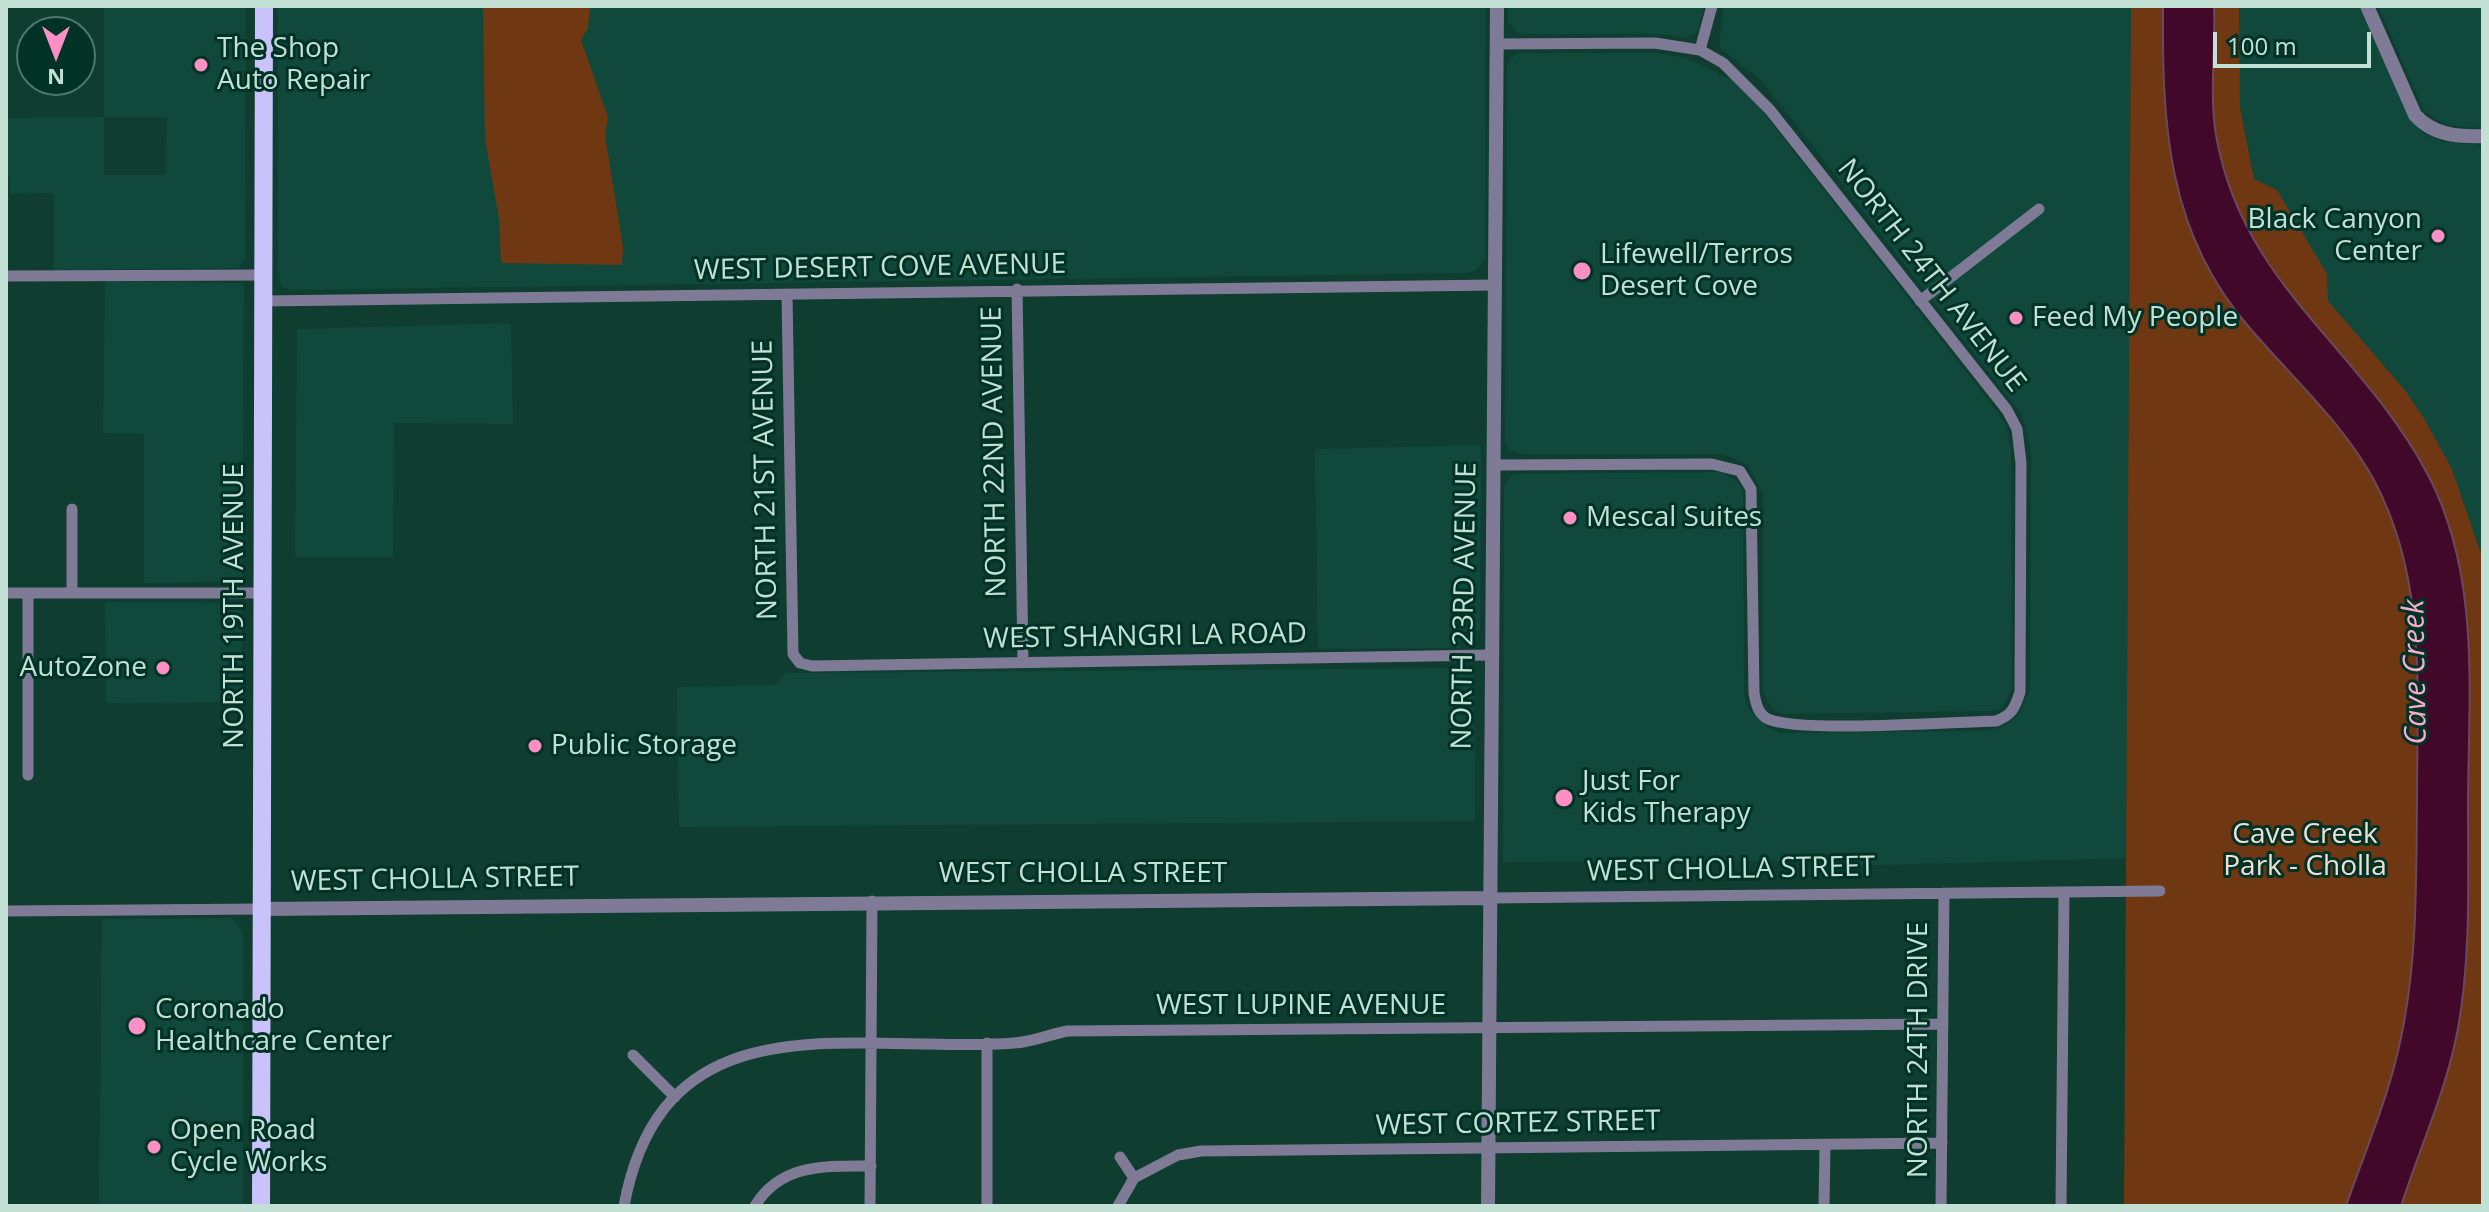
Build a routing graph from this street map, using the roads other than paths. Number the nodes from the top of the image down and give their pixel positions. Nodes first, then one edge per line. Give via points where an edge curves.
1 (264, 6) edge
2 (1497, 6) edge
3 (1712, 6) edge
4 (2367, 6) edge
5 (1497, 44) junction
6 (1700, 50) junction
7 (2483, 136) edge
8 (2039, 209) dead end
9 (263, 275) junction
10 (6, 276) edge
11 (1496, 285) junction
12 (1017, 289) junction
13 (787, 294) junction
14 (264, 301) junction
15 (1920, 301) junction
16 (1492, 465) junction
17 (72, 509) dead end
18 (6, 593) edge
19 (28, 593) junction
20 (72, 593) junction
21 (264, 593) junction
22 (1491, 655) junction
23 (1023, 662) junction
24 (800, 663) joint
25 (28, 775) dead end
26 (2160, 891) dead end
27 (2064, 892) junction
28 (1944, 893) junction
29 (1490, 898) junction
30 (872, 901) junction
31 (261, 909) junction
32 (6, 911) edge
33 (1943, 1024) junction
34 (1489, 1028) junction
35 (987, 1043) junction
36 (871, 1045) junction
37 (633, 1055) dead end
38 (675, 1097) junction
39 (1942, 1143) junction
40 (1825, 1145) junction
41 (1488, 1148) junction
42 (1120, 1157) dead end
43 (871, 1166) junction
44 (1134, 1178) junction
45 (261, 1206) edge
46 (624, 1206) edge
47 (755, 1206) edge
48 (870, 1206) edge
49 (987, 1206) edge
50 (1118, 1206) edge
51 (1488, 1206) edge
52 (1824, 1206) edge
53 (1941, 1206) edge
54 (2061, 1206) edge

1 - 9 main road, NORTH 19TH AVENUE
2 - 5 street, NORTH 23RD AVENUE
3 - 6 street
4 - 7 street via 2422,123 2447,134
5 - 6 street via 1655,43
5 - 11 street, NORTH 23RD AVENUE
6 - 15 street, NORTH 24TH AVENUE via 1762,100
8 - 15 street
9 - 10 street
9 - 14 main road, NORTH 19TH AVENUE
11 - 12 street, WEST DESERT COVE AVENUE
11 - 16 street, NORTH 23RD AVENUE
12 - 13 street, WEST DESERT COVE AVENUE
12 - 23 street, NORTH 22ND AVENUE
13 - 14 street, WEST DESERT COVE AVENUE
13 - 24 street, NORTH 21ST AVENUE via 793,654
14 - 21 main road, NORTH 19TH AVENUE
15 - 16 street, NORTH 24TH AVENUE via 2017,429 2020,692 2009,716 1996,721 1802,724 1765,717 1754,693 1751,489 1740,471 1712,464
16 - 22 street, NORTH 23RD AVENUE
17 - 20 street
18 - 19 street
19 - 20 street
19 - 25 street
20 - 21 street
21 - 31 main road, NORTH 19TH AVENUE
22 - 23 street, WEST SHANGRI LA ROAD
22 - 29 street, NORTH 23RD AVENUE
23 - 24 street, WEST SHANGRI LA ROAD
26 - 27 street, WEST CHOLLA STREET
27 - 28 street, WEST CHOLLA STREET
27 - 54 street
28 - 29 street, WEST CHOLLA STREET
28 - 33 street, NORTH 24TH DRIVE
29 - 30 street, WEST CHOLLA STREET
29 - 34 street, NORTH 23RD AVENUE
30 - 31 street, WEST CHOLLA STREET
30 - 36 street
31 - 32 street, WEST CHOLLA STREET
31 - 45 main road, NORTH 19TH AVENUE
33 - 34 street, WEST LUPINE AVENUE
33 - 39 street, NORTH 24TH DRIVE
34 - 35 street, WEST LUPINE AVENUE via 1068,1031 1030,1041
34 - 41 street, NORTH 23RD AVENUE
35 - 36 street, WEST LUPINE AVENUE
35 - 49 street
36 - 38 street, WEST LUPINE AVENUE via 753,1051 700,1076
36 - 43 street
37 - 38 street
38 - 46 street, WEST LUPINE AVENUE via 642,1143
39 - 40 street, WEST CORTEZ STREET
39 - 53 street, NORTH 24TH DRIVE
40 - 41 street, WEST CORTEZ STREET
40 - 52 street
41 - 44 street, WEST CORTEZ STREET via 1201,1151 1178,1155
41 - 51 street, NORTH 23RD AVENUE
42 - 44 street
43 - 47 street via 802,1169 771,1185
43 - 48 street
44 - 50 street

